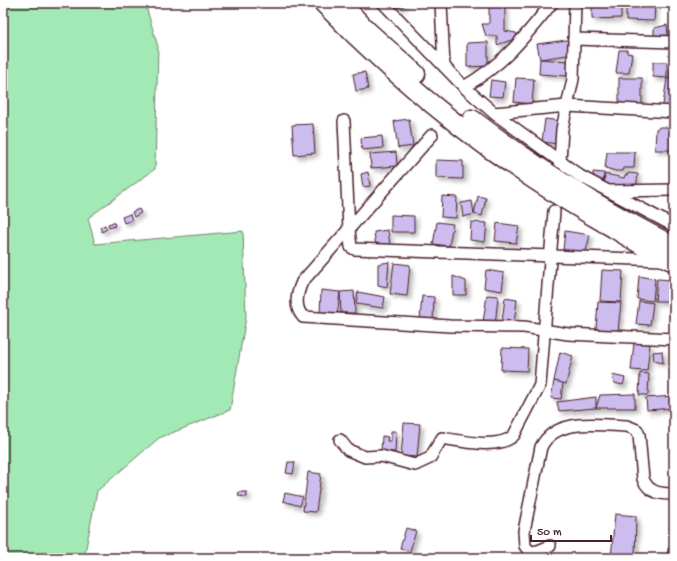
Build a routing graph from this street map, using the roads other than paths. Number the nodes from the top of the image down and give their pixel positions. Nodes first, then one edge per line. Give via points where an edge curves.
1 (323, 3) edge
2 (341, 3) edge
3 (383, 3) edge
4 (441, 3) edge
5 (552, 3) edge
6 (575, 3) edge
7 (574, 39) junction
8 (674, 42) edge
9 (444, 66) junction
10 (464, 87) junction
11 (566, 106) junction
12 (674, 112) edge
13 (494, 113) junction
14 (344, 121) dead end
15 (432, 135) dead end
16 (560, 162) junction
17 (607, 190) junction
18 (674, 190) edge
19 (554, 211) dead end
20 (674, 226) edge
21 (349, 230) junction
22 (550, 256) junction
23 (672, 256) edge
24 (544, 329) junction
25 (674, 339) edge
26 (340, 440) dead end
27 (674, 494) edge
28 (550, 546) dead end
29 (674, 552) edge
30 (673, 558) edge

1 - 23 highway via 387,66 508,162 593,217
2 - 23 highway via 402,62 501,141 598,203
3 - 9 street
4 - 9 street
5 - 10 street via 516,48 487,74
6 - 7 street
7 - 8 street
7 - 11 street via 573,79
9 - 10 street
10 - 13 street
11 - 12 street
11 - 13 street
11 - 16 street
13 - 16 street
14 - 21 street
15 - 21 street
16 - 17 street
17 - 18 street
17 - 20 street
19 - 22 street
21 - 22 street via 351,247 357,250
21 - 24 street via 302,282 297,300 303,317
22 - 23 street
22 - 24 street
24 - 25 street via 568,334
24 - 26 street via 540,385 520,427 510,439 479,443 442,438 430,458 415,465 381,456 365,457 348,450
27 - 28 street via 656,492 646,484 643,479 639,435 633,428 589,425 561,429 548,435 541,447 524,531 525,546 530,552
29 - 30 street

